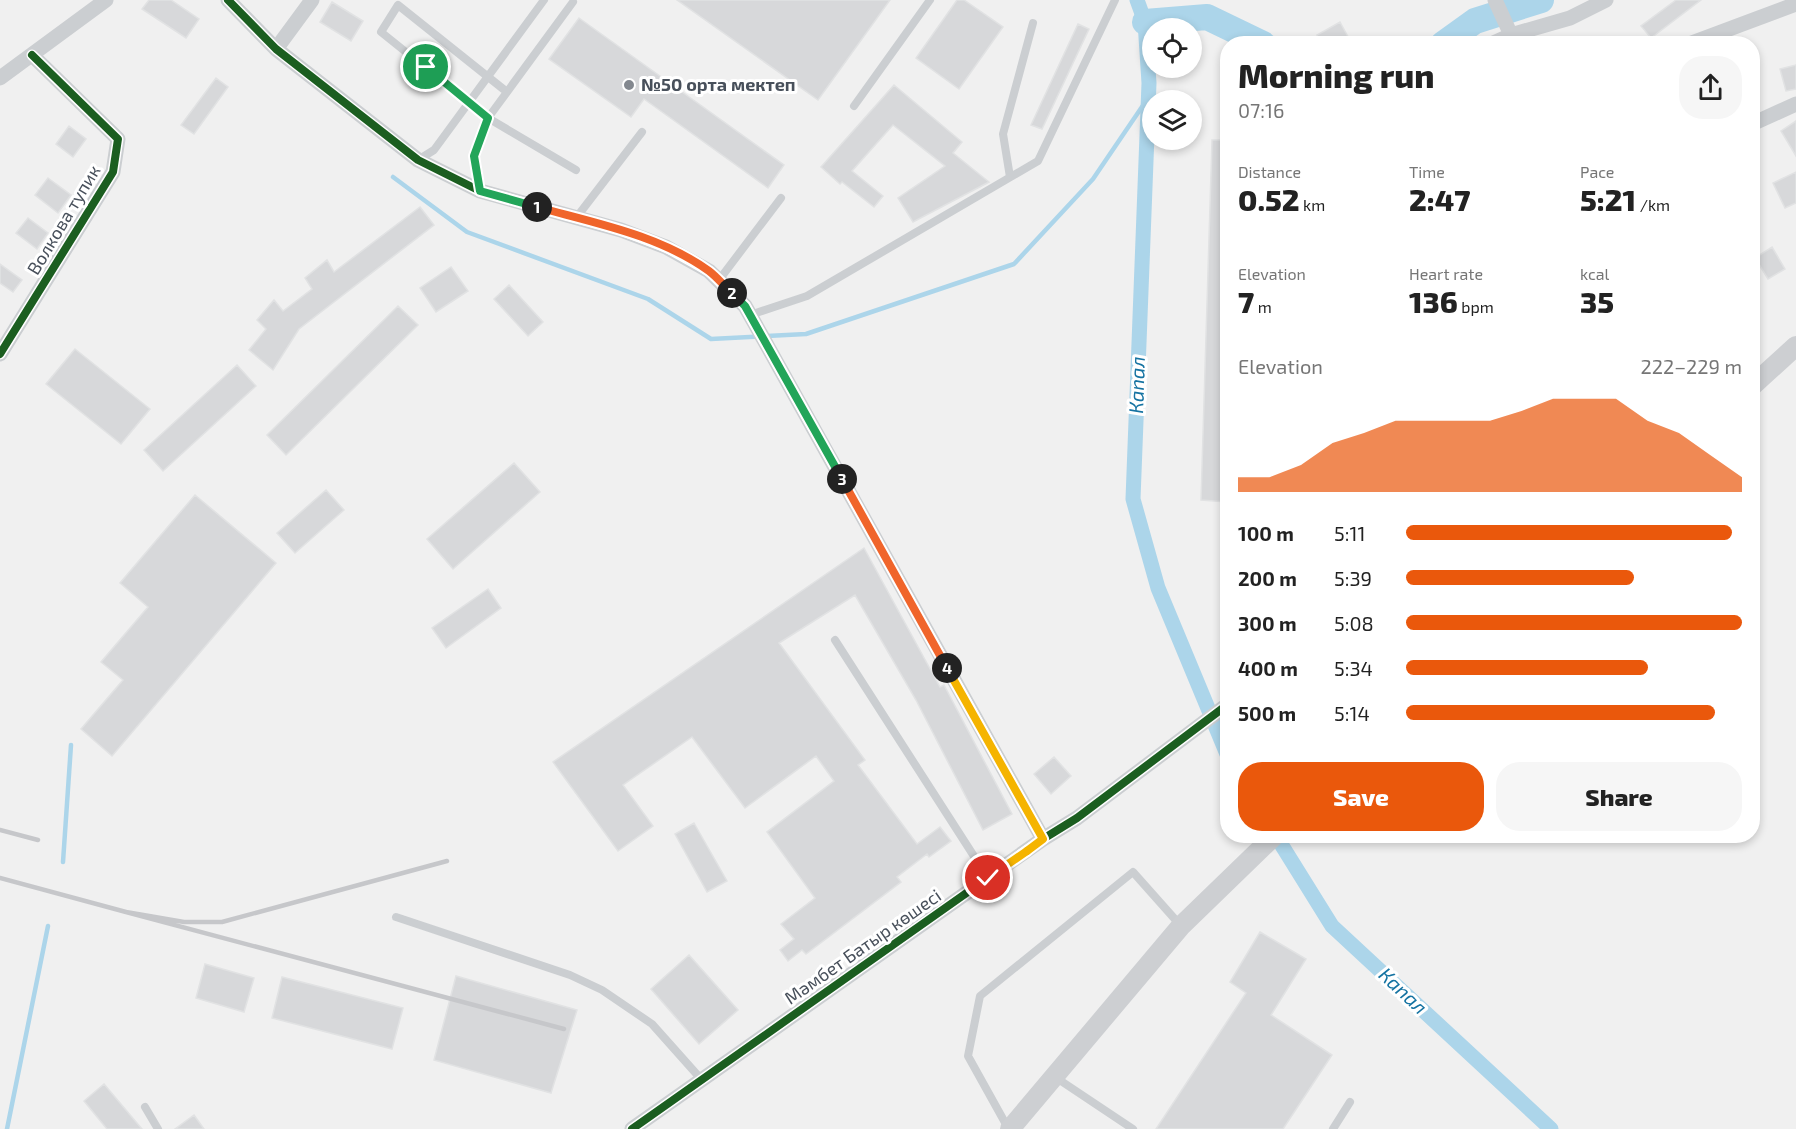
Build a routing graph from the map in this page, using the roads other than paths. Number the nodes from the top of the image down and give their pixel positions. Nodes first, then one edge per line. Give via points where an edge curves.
1 (106, 0) edge
2 (228, 0) edge
3 (312, 0) edge
4 (544, 0) edge
5 (930, 0) edge
6 (1115, 0) edge
7 (1495, 0) edge
8 (1606, 0) edge
9 (573, 2) dead end
10 (1796, 4) edge
11 (1033, 23) dead end
12 (1511, 35) joint
13 (1710, 36) edge
14 (276, 50) junction
15 (32, 55) junction
16 (488, 76) junction
17 (0, 78) edge
18 (507, 92) junction
19 (470, 102) junction
20 (1796, 104) edge
21 (854, 106) dead end
22 (488, 118) junction
23 (1760, 120) edge
24 (642, 132) dead end
25 (418, 160) junction
26 (576, 170) dead end
27 (1010, 177) junction
28 (480, 191) junction
29 (781, 198) dead end
30 (576, 218) junction
31 (719, 280) junction
32 (754, 322) junction
33 (1796, 346) edge
34 (0, 354) edge
35 (1760, 379) edge
36 (835, 640) dead end
37 (1220, 710) edge
38 (1043, 839) junction
39 (1267, 843) edge
40 (988, 878) junction
41 (396, 917) dead end
42 (1181, 926) junction
43 (1053, 1077) junction
44 (701, 1079) junction
45 (1350, 1102) dead end
46 (145, 1107) dead end
47 (158, 1129) edge
48 (632, 1129) edge
49 (1010, 1129) edge
50 (1133, 1129) edge
51 (1333, 1129) edge

1 - 15 street
2 - 14 street
3 - 14 street
4 - 16 lane
5 - 21 lane
6 - 27 lane via 1038,160
7 - 12 street
8 - 12 street via 1570,18
9 - 18 lane
10 - 13 street
11 - 27 lane via 1003,134
14 - 25 street
15 - 17 street
15 - 34 street, Волкова тупик via 118,140 113,172
16 - 18 lane
16 - 19 lane
16 - 19 lane via 398,5 381,32
18 - 22 lane
19 - 22 lane
19 - 25 lane via 434,150
20 - 23 street
22 - 26 lane
22 - 28 lane via 474,156
24 - 30 lane
25 - 28 street
27 - 32 lane via 807,296
28 - 30 street
29 - 31 lane
30 - 31 street via 666,247
31 - 32 street via 745,306
32 - 38 street
33 - 35 main road
36 - 40 lane
37 - 38 street, Мәмбет Батыр көшесі via 1077,818
38 - 40 street, Мәмбет Батыр көшесі
39 - 42 main road
40 - 44 street, Мәмбет Батыр көшесі
41 - 44 lane via 570,975 602,990 652,1024
42 - 43 main road
42 - 49 lane via 1133,872 980,996 968,1056
43 - 49 main road
43 - 50 lane
44 - 48 street, Мәмбет Батыр көшесі
45 - 51 lane
46 - 47 lane

